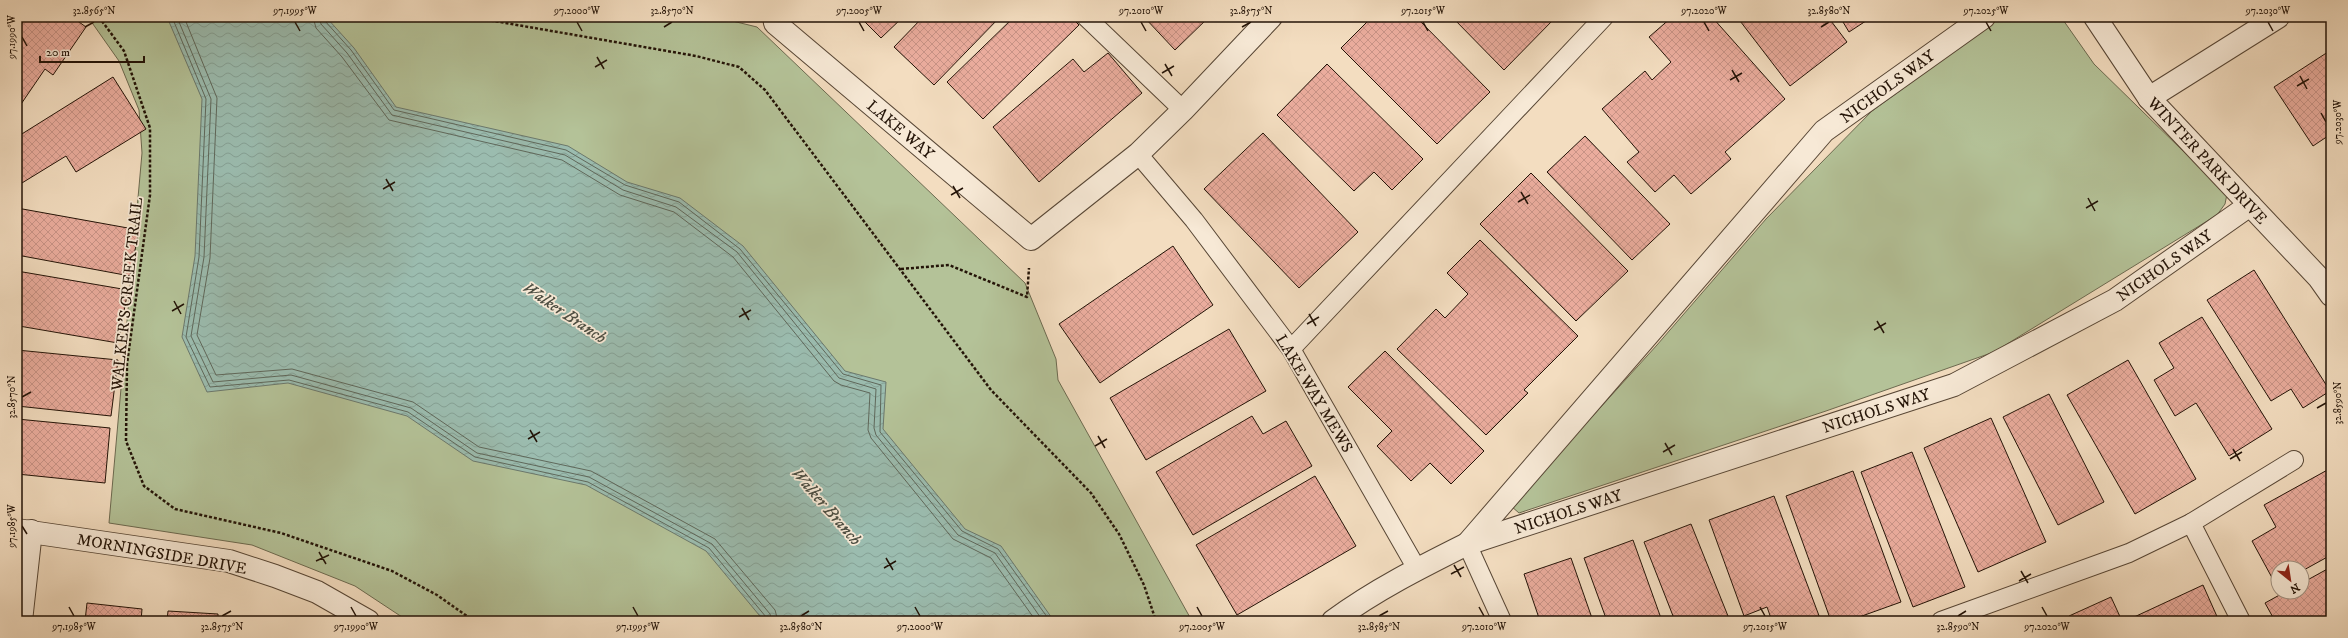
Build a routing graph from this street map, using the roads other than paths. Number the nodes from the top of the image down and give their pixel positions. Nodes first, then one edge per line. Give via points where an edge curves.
1 (774, 17) edge
2 (1086, 17) edge
3 (1271, 17) edge
4 (1604, 17) edge
5 (1984, 17) edge
6 (2095, 17) edge
7 (2278, 17) edge
8 (2149, 98) junction
9 (1183, 110) junction
10 (1138, 154) junction
11 (2250, 205) junction
12 (2331, 295) edge
13 (1291, 349) junction
14 (2294, 460) dead end
15 (2191, 524) junction
16 (24, 530) edge
17 (1467, 544) junction
18 (1417, 568) junction
19 (20, 621) edge
20 (368, 621) edge
21 (1333, 621) edge
22 (1502, 621) edge
23 (1941, 621) edge
24 (2241, 621) edge

1 - 10 street, LAKE WAY via 775,23 1030,239
2 - 9 lane
3 - 9 street
4 - 13 lane
5 - 17 street, NICHOLS WAY via 1824,131
6 - 8 street, WINTER PARK DRIVE
7 - 8 street
8 - 11 street, WINTER PARK DRIVE
9 - 10 street
10 - 13 lane, LAKE WAY MEWS via 1194,220
11 - 12 street, WINTER PARK DRIVE via 2319,278
11 - 17 street, NICHOLS WAY via 2116,300 1954,385
13 - 18 lane, LAKE WAY MEWS
14 - 15 lane
15 - 23 lane via 2128,553
15 - 24 lane
16 - 19 street
16 - 20 street, MORNINGSIDE DRIVE via 229,561 317,592
17 - 18 street, NICHOLS WAY
17 - 22 lane
18 - 21 street, NICHOLS WAY via 1359,602

